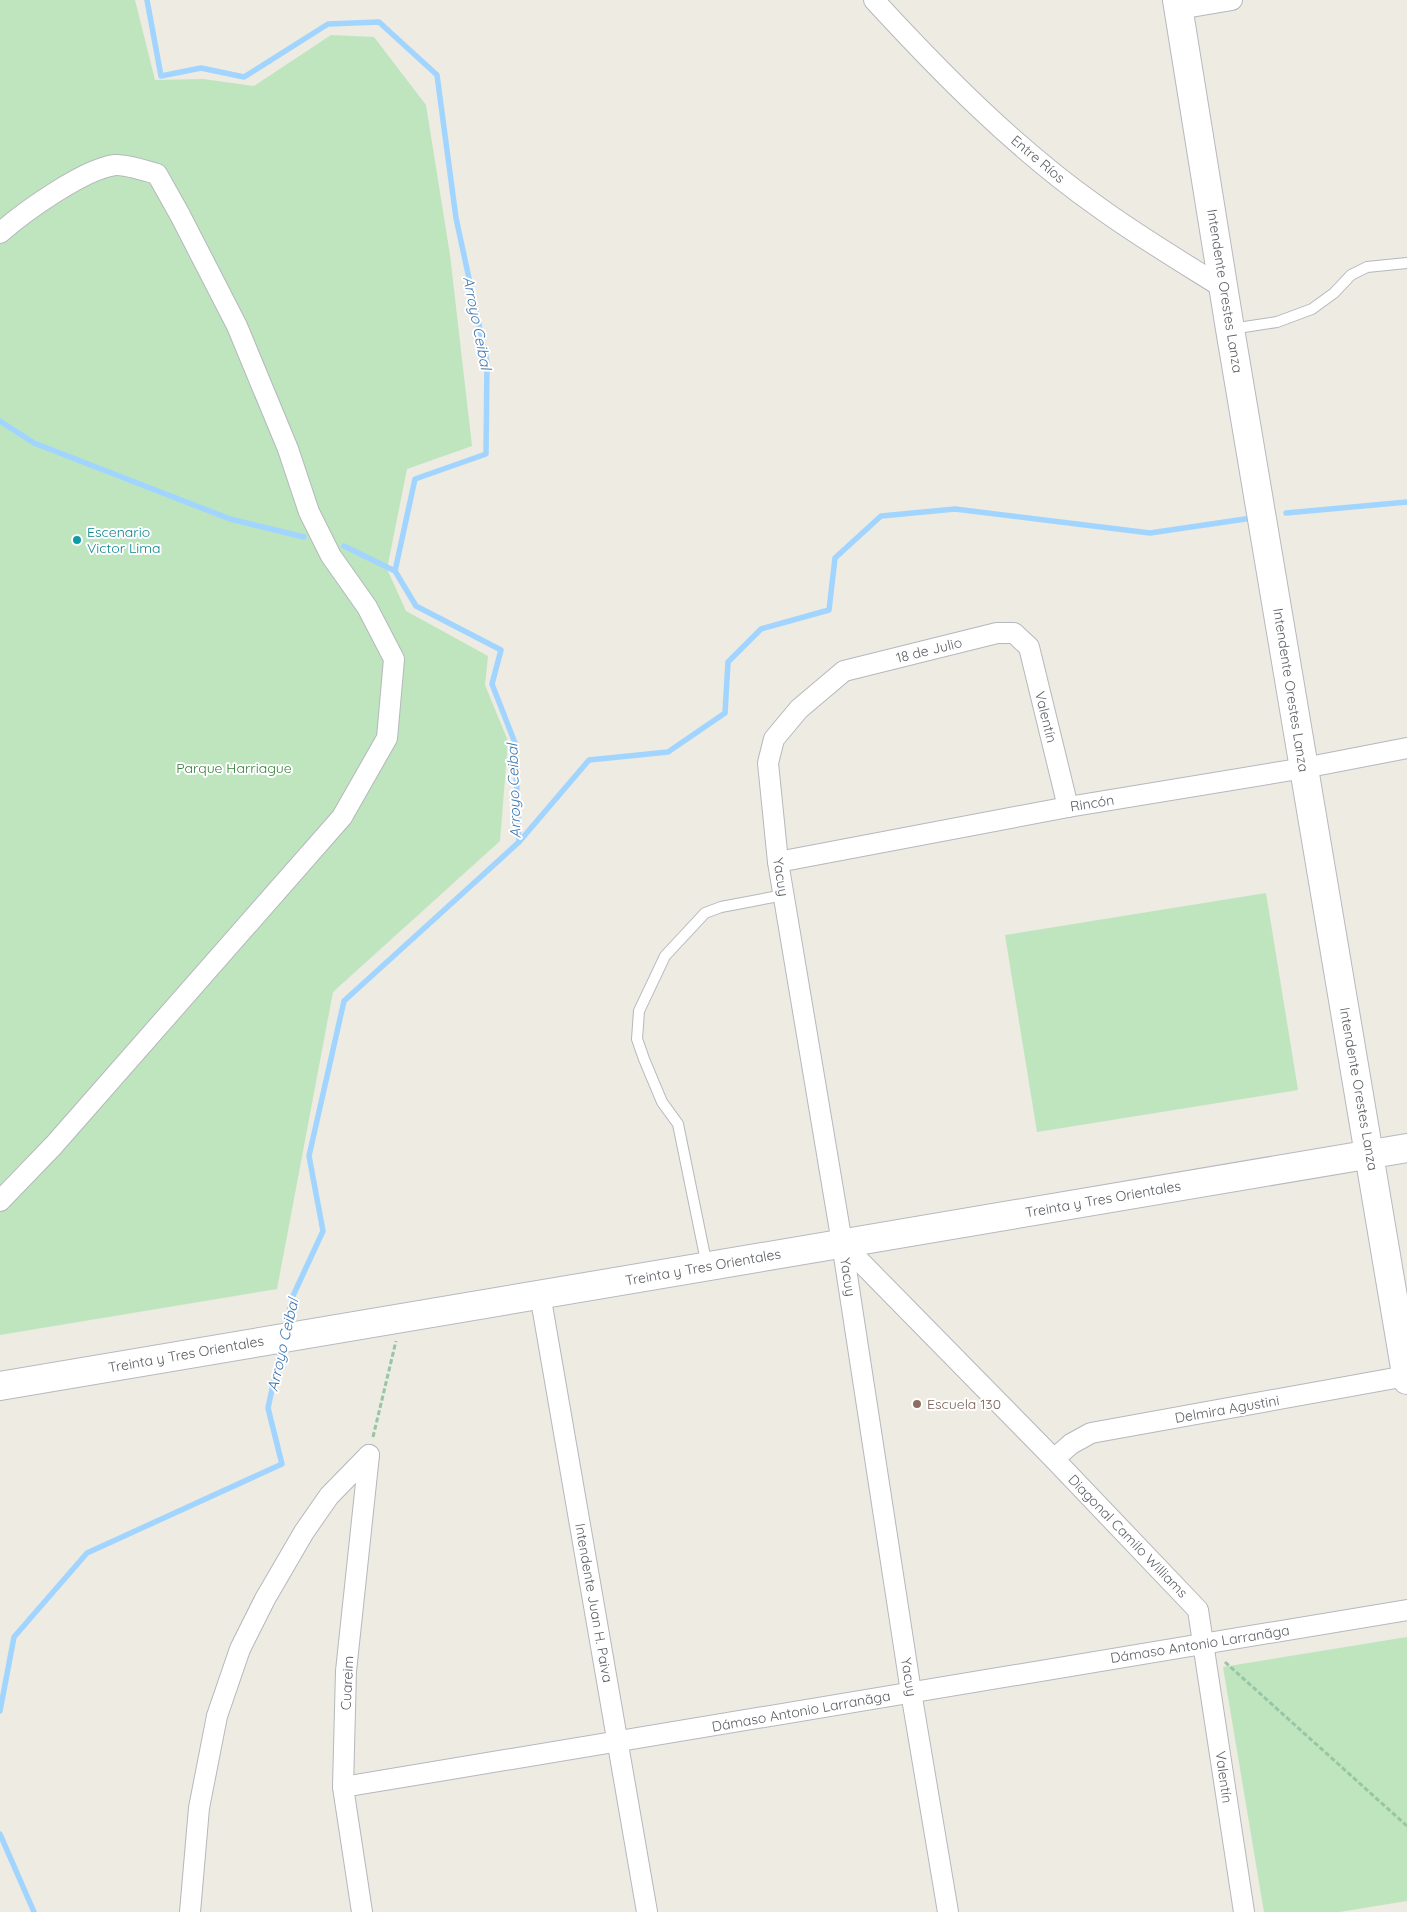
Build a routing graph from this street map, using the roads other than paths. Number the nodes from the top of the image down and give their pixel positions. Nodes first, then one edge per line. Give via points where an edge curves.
1 (874, 0) edge
2 (1232, 0) edge
3 (1178, 4) edge
4 (0, 232) edge
5 (1407, 263) edge
6 (1224, 289) junction
7 (1230, 329) junction
8 (1014, 633) joint
9 (844, 671) joint
10 (1407, 748) edge
11 (1304, 768) junction
12 (1068, 807) junction
13 (778, 862) junction
14 (784, 896) junction
15 (1407, 1148) edge
16 (1370, 1154) junction
17 (0, 1201) edge
18 (842, 1243) junction
19 (707, 1266) junction
20 (540, 1294) junction
21 (1407, 1378) edge
22 (0, 1386) edge
23 (1054, 1459) junction
24 (1407, 1610) edge
25 (1204, 1643) junction
26 (911, 1692) junction
27 (617, 1742) junction
28 (343, 1787) junction
29 (190, 1912) edge
30 (362, 1912) edge
31 (647, 1912) edge
32 (948, 1912) edge
33 (1244, 1912) edge

1 - 6 street, Entre Ríos via 965,94 1033,157 1097,206
2 - 3 street
3 - 6 street, Intendente Orestes Lanza
4 - 17 street via 84,174 116,165 157,174 236,326 288,449 309,512 331,556 367,607 394,659 387,738 342,817 54,1145
5 - 7 lane via 1367,267 1351,275 1312,309 1277,322
6 - 7 street, Intendente Orestes Lanza
7 - 11 street, Intendente Orestes Lanza
8 - 9 street, 18 de Julio via 997,632
8 - 12 street, Valentín via 1029,647
9 - 13 street, Yacuy via 799,708 774,740 768,763
10 - 11 street, Rincón
11 - 12 street, Rincón
11 - 16 street, Intendente Orestes Lanza
12 - 13 street, Rincón
13 - 14 street, Yacuy
14 - 18 street, Yacuy
14 - 19 lane via 705,913 665,956 639,1011 637,1039 662,1102 678,1124
15 - 16 street, Treinta y Tres Orientales
16 - 18 street, Treinta y Tres Orientales
16 - 21 street, Intendente Orestes Lanza
18 - 19 street, Treinta y Tres Orientales
18 - 23 street, Diagonal Camilo Williams
18 - 26 street, Yacuy
19 - 20 street, Treinta y Tres Orientales
20 - 22 street, Treinta y Tres Orientales
20 - 27 street, Intendente Juan H. Paiva
21 - 23 street, Delmira Agustini via 1091,1434 1071,1444
23 - 25 street, Diagonal Camilo Williams via 1198,1610
24 - 25 street, Dámaso Antonio Larranãga
25 - 26 street, Dámaso Antonio Larranãga
25 - 33 street, Valentín
26 - 27 street, Dámaso Antonio Larranãga
26 - 32 street, Yacuy
27 - 28 street, Dámaso Antonio Larranãga
27 - 31 street, Intendente Juan H. Paiva
28 - 29 street, Cuareim via 346,1670 369,1454 329,1496 304,1532 240,1649 217,1716 199,1808
28 - 30 street, Cuareim

